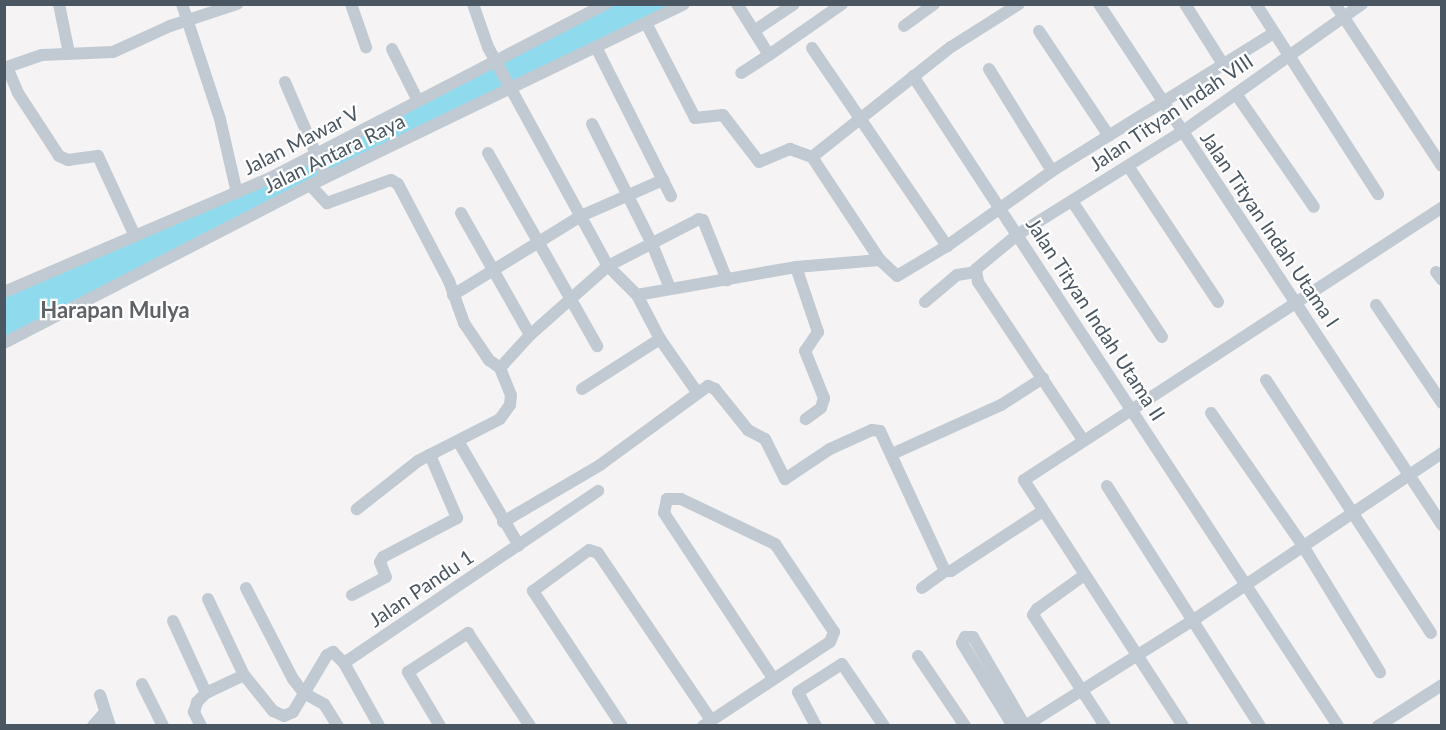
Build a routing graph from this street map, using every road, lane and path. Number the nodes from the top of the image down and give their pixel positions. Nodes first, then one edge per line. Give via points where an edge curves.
1 (59, 4) edge
2 (182, 4) edge
3 (237, 4) edge
4 (351, 4) edge
5 (473, 4) edge
6 (606, 4) edge
7 (684, 4) edge
8 (737, 4) edge
9 (794, 4) edge
10 (842, 4) edge
11 (934, 4) edge
12 (1019, 4) edge
13 (1099, 4) edge
14 (1185, 4) edge
15 (1256, 4) edge
16 (1335, 4) edge
17 (1362, 4) edge
18 (1344, 18) junction
19 (187, 20) junction
20 (646, 23) junction
21 (904, 26) dead end
22 (754, 31) junction
23 (1039, 31) dead end
24 (1274, 33) junction
25 (366, 47) dead end
26 (596, 47) junction
27 (812, 48) dead end
28 (392, 49) dead end
29 (69, 53) junction
30 (769, 55) junction
31 (1288, 57) junction
32 (496, 61) junction
33 (1223, 64) junction
34 (6, 67) edge
35 (989, 69) dead end
36 (741, 73) dead end
37 (912, 76) junction
38 (285, 82) dead end
39 (512, 89) junction
40 (1236, 94) junction
41 (418, 101) junction
42 (1162, 102) junction
43 (863, 118) junction
44 (592, 124) dead end
45 (1182, 132) junction
46 (1109, 136) junction
47 (488, 153) dead end
48 (316, 154) junction
49 (812, 157) junction
50 (1128, 166) junction
51 (1442, 166) edge
52 (1052, 171) junction
53 (324, 173) junction
54 (663, 180) junction
55 (310, 185) junction
56 (237, 193) junction
57 (1378, 194) dead end
58 (671, 196) dead end
59 (627, 197) junction
60 (1072, 201) junction
61 (999, 207) junction
62 (1314, 207) dead end
63 (1442, 208) edge
64 (461, 213) dead end
65 (581, 216) junction
66 (1017, 235) junction
67 (135, 236) junction
68 (538, 244) junction
69 (652, 244) junction
70 (947, 246) junction
71 (880, 260) junction
72 (608, 266) junction
73 (796, 267) junction
74 (975, 272) junction
75 (494, 273) junction
76 (727, 280) junction
77 (670, 288) junction
78 (4, 292) edge
79 (453, 295) junction
80 (637, 295) junction
81 (569, 299) junction
82 (925, 302) dead end
83 (1218, 302) dead end
84 (1295, 302) junction
85 (1376, 305) dead end
86 (530, 335) junction
87 (1162, 337) dead end
88 (660, 339) junction
89 (4, 343) edge
90 (597, 346) dead end
91 (500, 368) junction
92 (1042, 378) junction
93 (1266, 380) dead end
94 (582, 389) dead end
95 (697, 392) junction
96 (1442, 403) edge
97 (1131, 408) junction
98 (1211, 413) dead end
99 (806, 419) dead end
100 (1083, 440) junction
101 (458, 441) junction
102 (1442, 453) edge
103 (892, 454) junction
104 (430, 455) junction
105 (1409, 475) junction
106 (1107, 486) dead end
107 (598, 490) dead end
108 (357, 510) dead end
109 (1352, 511) junction
110 (1041, 512) junction
111 (503, 522) junction
112 (1442, 525) edge
113 (519, 546) junction
114 (1303, 546) junction
115 (945, 571) junction
116 (1083, 576) junction
117 (1247, 584) junction
118 (246, 588) dead end
119 (922, 588) dead end
120 (352, 595) dead end
121 (208, 599) dead end
122 (173, 621) dead end
123 (1192, 621) junction
124 (1431, 633) dead end
125 (1136, 653) junction
126 (918, 656) dead end
127 (344, 663) junction
128 (1380, 672) dead end
129 (244, 675) junction
130 (773, 678) junction
131 (142, 684) dead end
132 (1442, 686) edge
133 (1080, 688) junction
134 (206, 693) junction
135 (304, 693) junction
136 (100, 694) dead end
137 (105, 712) junction
138 (707, 723) edge
139 (93, 726) edge
140 (110, 726) edge
141 (163, 726) edge
142 (201, 726) edge
143 (338, 726) edge
144 (379, 726) edge
145 (440, 726) edge
146 (530, 726) edge
147 (622, 726) edge
148 (816, 726) edge
149 (884, 726) edge
150 (965, 726) edge
151 (1013, 726) edge
152 (1025, 726) edge
153 (1105, 726) edge
154 (1183, 726) edge
155 (1260, 726) edge
156 (1338, 726) edge
157 (1378, 726) edge

1 - 29 street
2 - 19 street
3 - 19 street
4 - 25 street
5 - 32 street
6 - 32 street, Jalan Mawar V
7 - 20 street, Jalan Antara Raya
8 - 22 street
9 - 22 street
10 - 30 street
11 - 21 street
12 - 37 street
13 - 42 street, Jalan Tityan Indah Utama I
14 - 33 street
15 - 24 street
16 - 18 street
17 - 18 street, Jalan Tityan Indah VIII
18 - 31 street, Jalan Tityan Indah VIII
18 - 51 street
19 - 29 street via 113,52
19 - 56 street via 220,119
20 - 26 street, Jalan Antara Raya
20 - 49 street via 696,118 721,114 761,163 790,149
22 - 30 street
23 - 46 street
24 - 31 street
24 - 33 street, Jalan Tityan Indah VIII
26 - 39 street, Jalan Antara Raya
26 - 54 street
27 - 43 street
28 - 41 street
29 - 34 street via 26,58
30 - 36 street
31 - 40 street, Jalan Tityan Indah VIII
31 - 57 street
32 - 39 street
32 - 41 street, Jalan Mawar V
33 - 42 street, Jalan Tityan Indah VIII
34 - 67 street via 59,156 68,160 98,156
35 - 52 street
37 - 43 street
37 - 61 street, Jalan Tityan Indah Utama II
38 - 48 street
39 - 53 street, Jalan Antara Raya
39 - 65 street
40 - 45 street, Jalan Tityan Indah VIII
40 - 62 street
41 - 48 street, Jalan Mawar V
42 - 45 street, Jalan Tityan Indah Utama I
42 - 46 street, Jalan Tityan Indah VIII
43 - 49 street
43 - 70 street
44 - 59 street
45 - 50 street, Jalan Tityan Indah VIII
45 - 84 street, Jalan Tityan Indah Utama I
46 - 52 street, Jalan Tityan Indah VIII
47 - 68 street
48 - 53 street
48 - 56 street, Jalan Mawar V
49 - 71 street
50 - 60 street, Jalan Tityan Indah VIII
50 - 83 street
52 - 61 street, Jalan Tityan Indah VIII
53 - 55 street, Jalan Antara Raya
54 - 58 street
54 - 59 street
55 - 79 street via 327,203 391,180 398,184
55 - 89 street, Jalan Antara Raya
56 - 67 street, Jalan Mawar V
59 - 65 street
59 - 69 street
60 - 66 street, Jalan Tityan Indah VIII
60 - 87 street
61 - 66 street, Jalan Tityan Indah Utama II
61 - 70 street, Jalan Tityan Indah VIII
63 - 84 street
64 - 75 street
65 - 68 street
65 - 72 street
66 - 74 street, Jalan Tityan Indah VIII
66 - 97 street, Jalan Tityan Indah Utama II
67 - 78 street, Jalan Mawar V
68 - 75 street
68 - 81 street
69 - 72 street
69 - 76 street via 702,219
69 - 77 street
70 - 71 street, Jalan Tityan Indah VIII via 897,276
71 - 73 street
72 - 80 street
72 - 81 street
73 - 76 street
73 - 99 street via 818,332 804,348 824,398 821,408
74 - 82 street, Jalan Tityan Indah VIII via 957,275
74 - 92 street
75 - 79 street
75 - 86 street
76 - 77 street
77 - 80 street
79 - 91 street via 464,323 489,360
80 - 88 street
81 - 86 street
81 - 90 street
84 - 97 street
84 - 105 street, Jalan Tityan Indah Utama I
85 - 96 street
86 - 91 street
88 - 94 street
88 - 95 street
91 - 101 street via 510,395 507,411
92 - 100 street
92 - 103 street via 1001,405
93 - 109 street
95 - 103 street via 708,386 715,388 748,430 764,437 785,480 830,449 872,430 880,431
95 - 111 street via 600,465
97 - 100 street
97 - 117 street, Jalan Tityan Indah Utama II
98 - 114 street
100 - 110 street via 1024,480
101 - 104 street
101 - 111 street
102 - 105 street
103 - 115 street
104 - 108 street
104 - 120 street via 458,518 383,557 380,562 386,577
105 - 109 street
105 - 112 street, Jalan Tityan Indah Utama I
106 - 123 street
107 - 113 street, Jalan Pandu 1
109 - 114 street
109 - 124 street
110 - 115 street via 951,571
110 - 116 street
111 - 113 street
113 - 127 street, Jalan Pandu 1
114 - 117 street
114 - 128 street
115 - 119 street
116 - 125 street
116 - 133 street via 1033,615
117 - 123 street
117 - 156 street, Jalan Tityan Indah Utama II
118 - 135 street
121 - 129 street
122 - 134 street
123 - 125 street
123 - 155 street
125 - 133 street
125 - 154 street
126 - 150 street
127 - 135 street via 333,652 329,653
127 - 144 street
129 - 134 street
129 - 135 street via 273,711 284,716 293,712
130 - 130 street via 664,513 667,499 681,499 775,544 834,632 830,642
130 - 138 street
131 - 141 street
132 - 157 street
133 - 152 street
133 - 153 street
134 - 142 street via 195,708
135 - 143 street via 324,704
136 - 137 street
137 - 139 street
137 - 140 street
138 - 147 street via 598,553 589,550 533,591
145 - 146 street via 408,674 463,633 472,636
148 - 149 street via 798,692 842,664
151 - 152 street via 963,643 965,637 973,637

